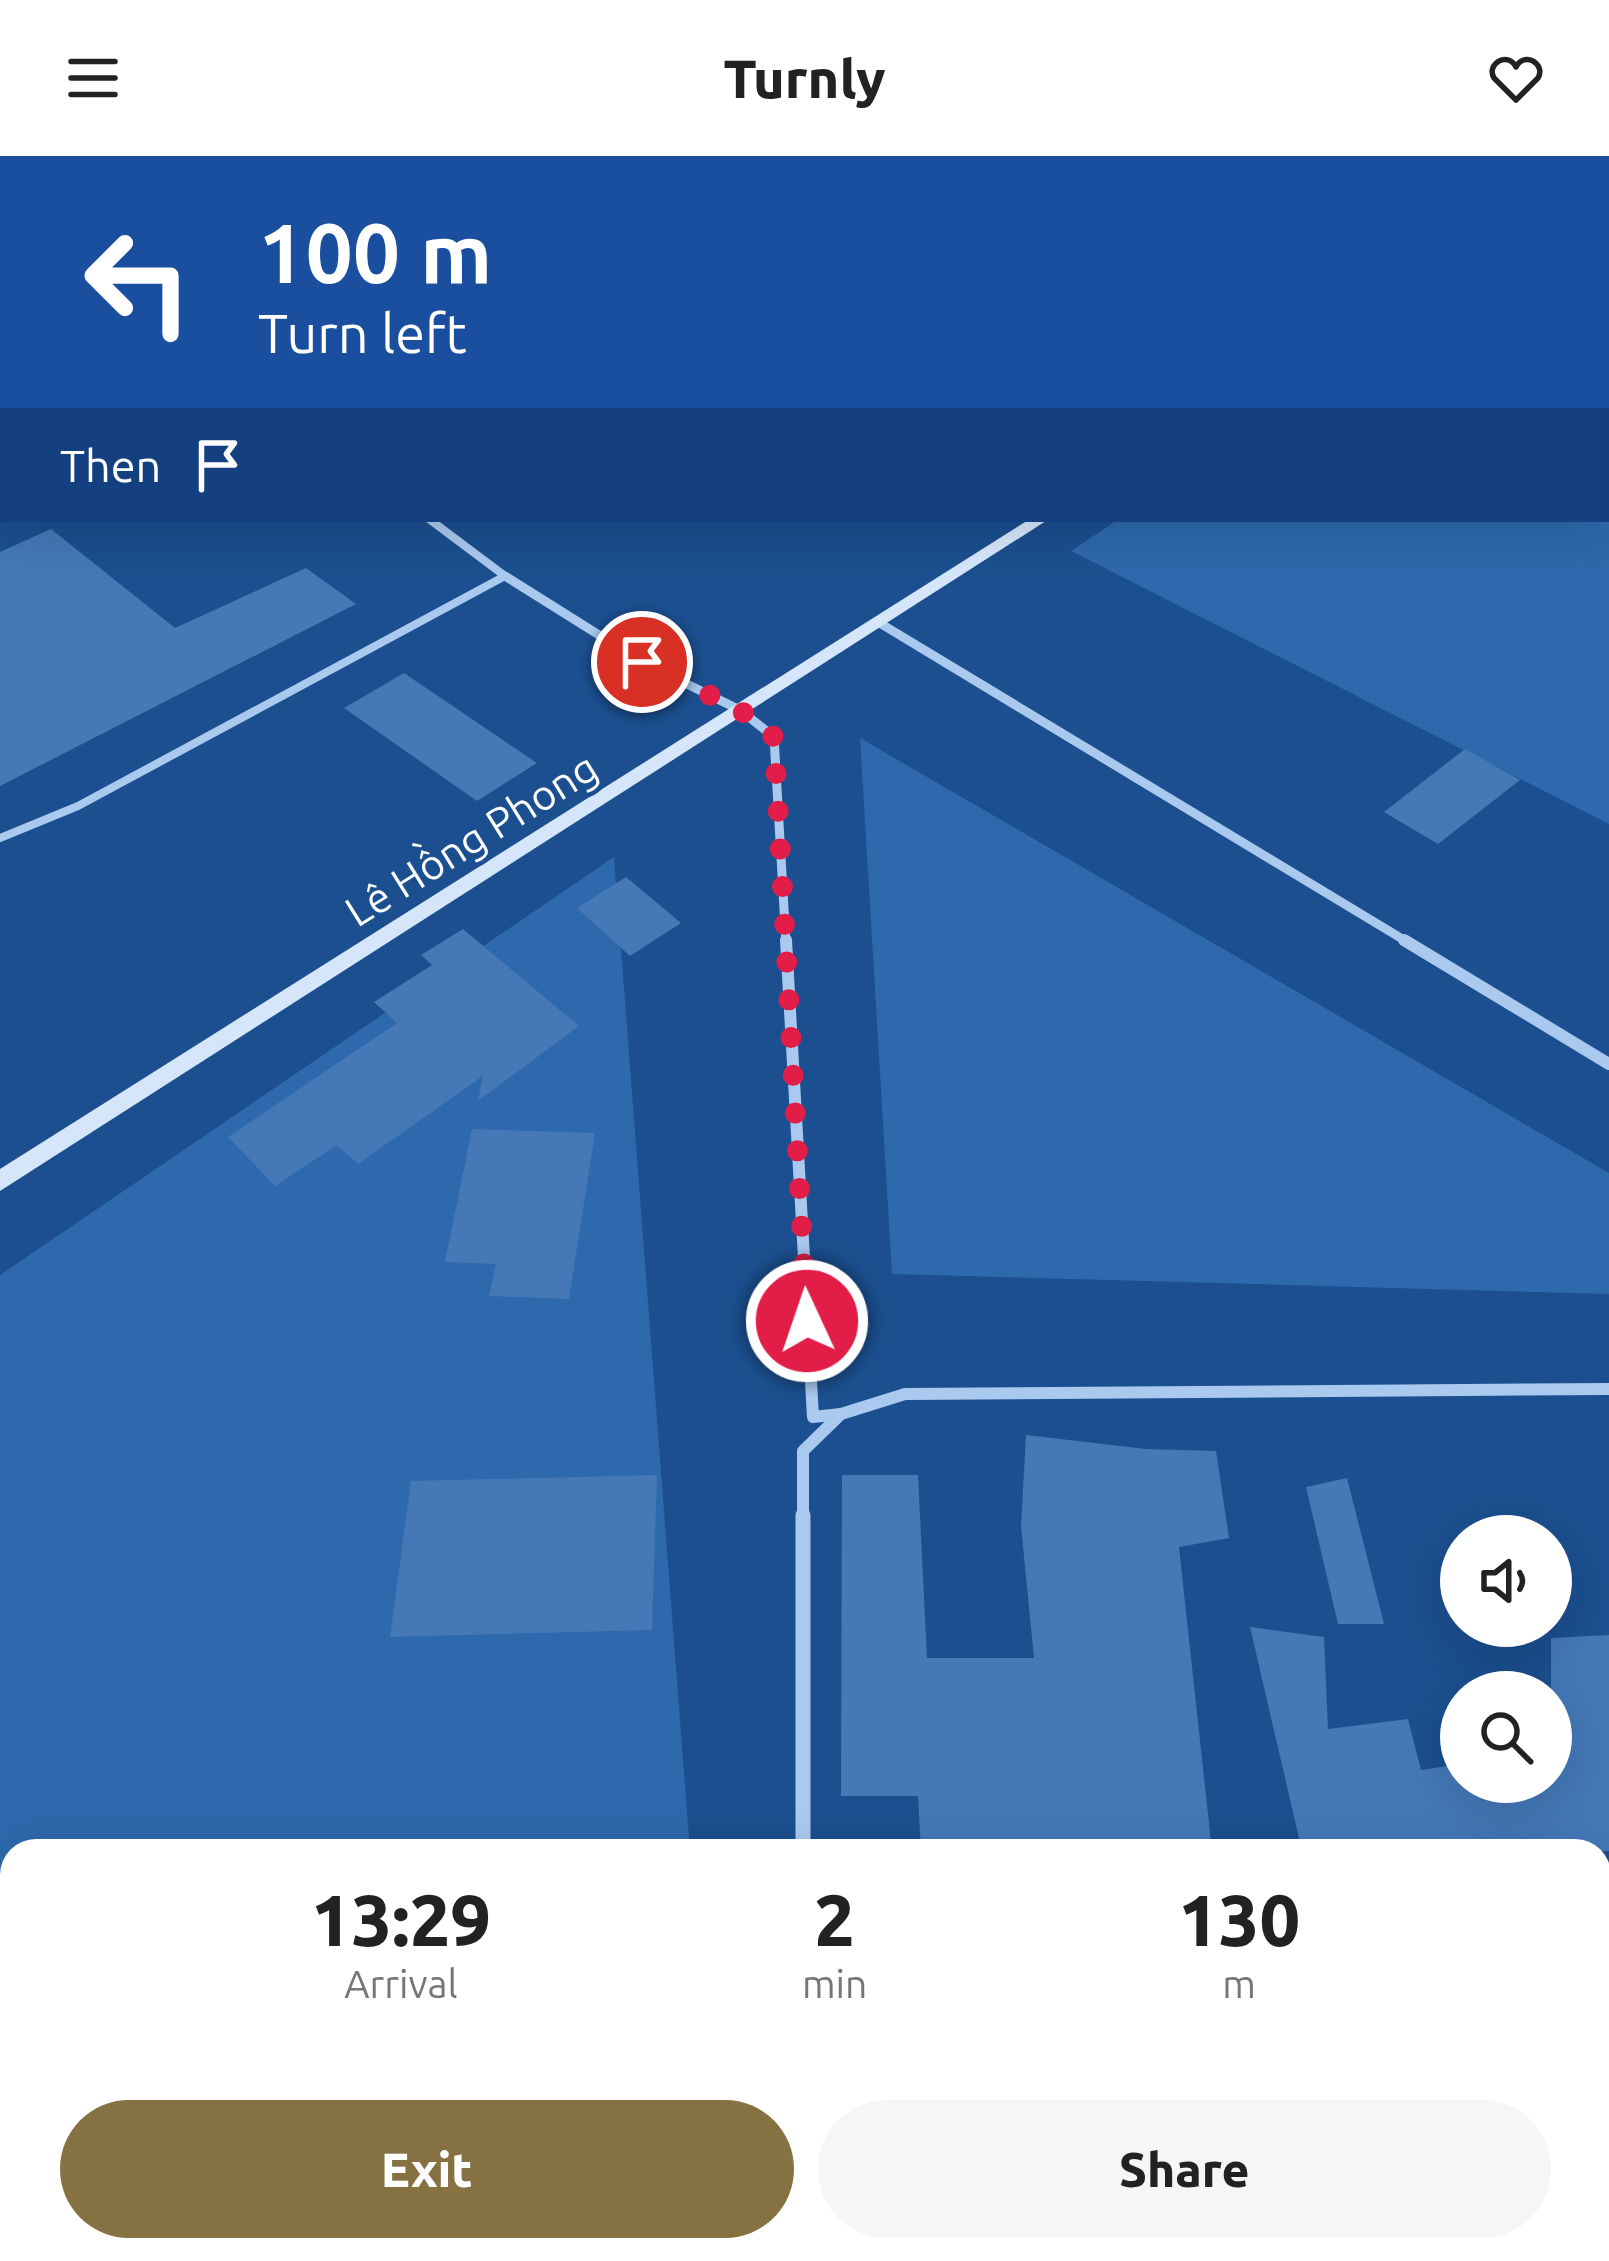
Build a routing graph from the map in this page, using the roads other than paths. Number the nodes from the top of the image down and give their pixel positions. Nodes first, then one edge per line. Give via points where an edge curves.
1 (433, 522) edge
2 (1036, 522) edge
3 (505, 576) junction
4 (878, 622) junction
5 (740, 710) junction
6 (0, 838) edge
7 (1609, 1064) edge
8 (0, 1181) edge
9 (1609, 1389) edge
10 (842, 1414) junction
11 (803, 1839) edge

1 - 3 lane
2 - 4 street, Lê Hồng Phong
3 - 5 street via 642,662
3 - 6 lane via 78,806
4 - 5 street, Lê Hồng Phong
4 - 7 street
5 - 8 street, Lê Hồng Phong
5 - 10 street via 774,737 813,1417
9 - 10 street via 905,1394
10 - 11 street via 802,1451

